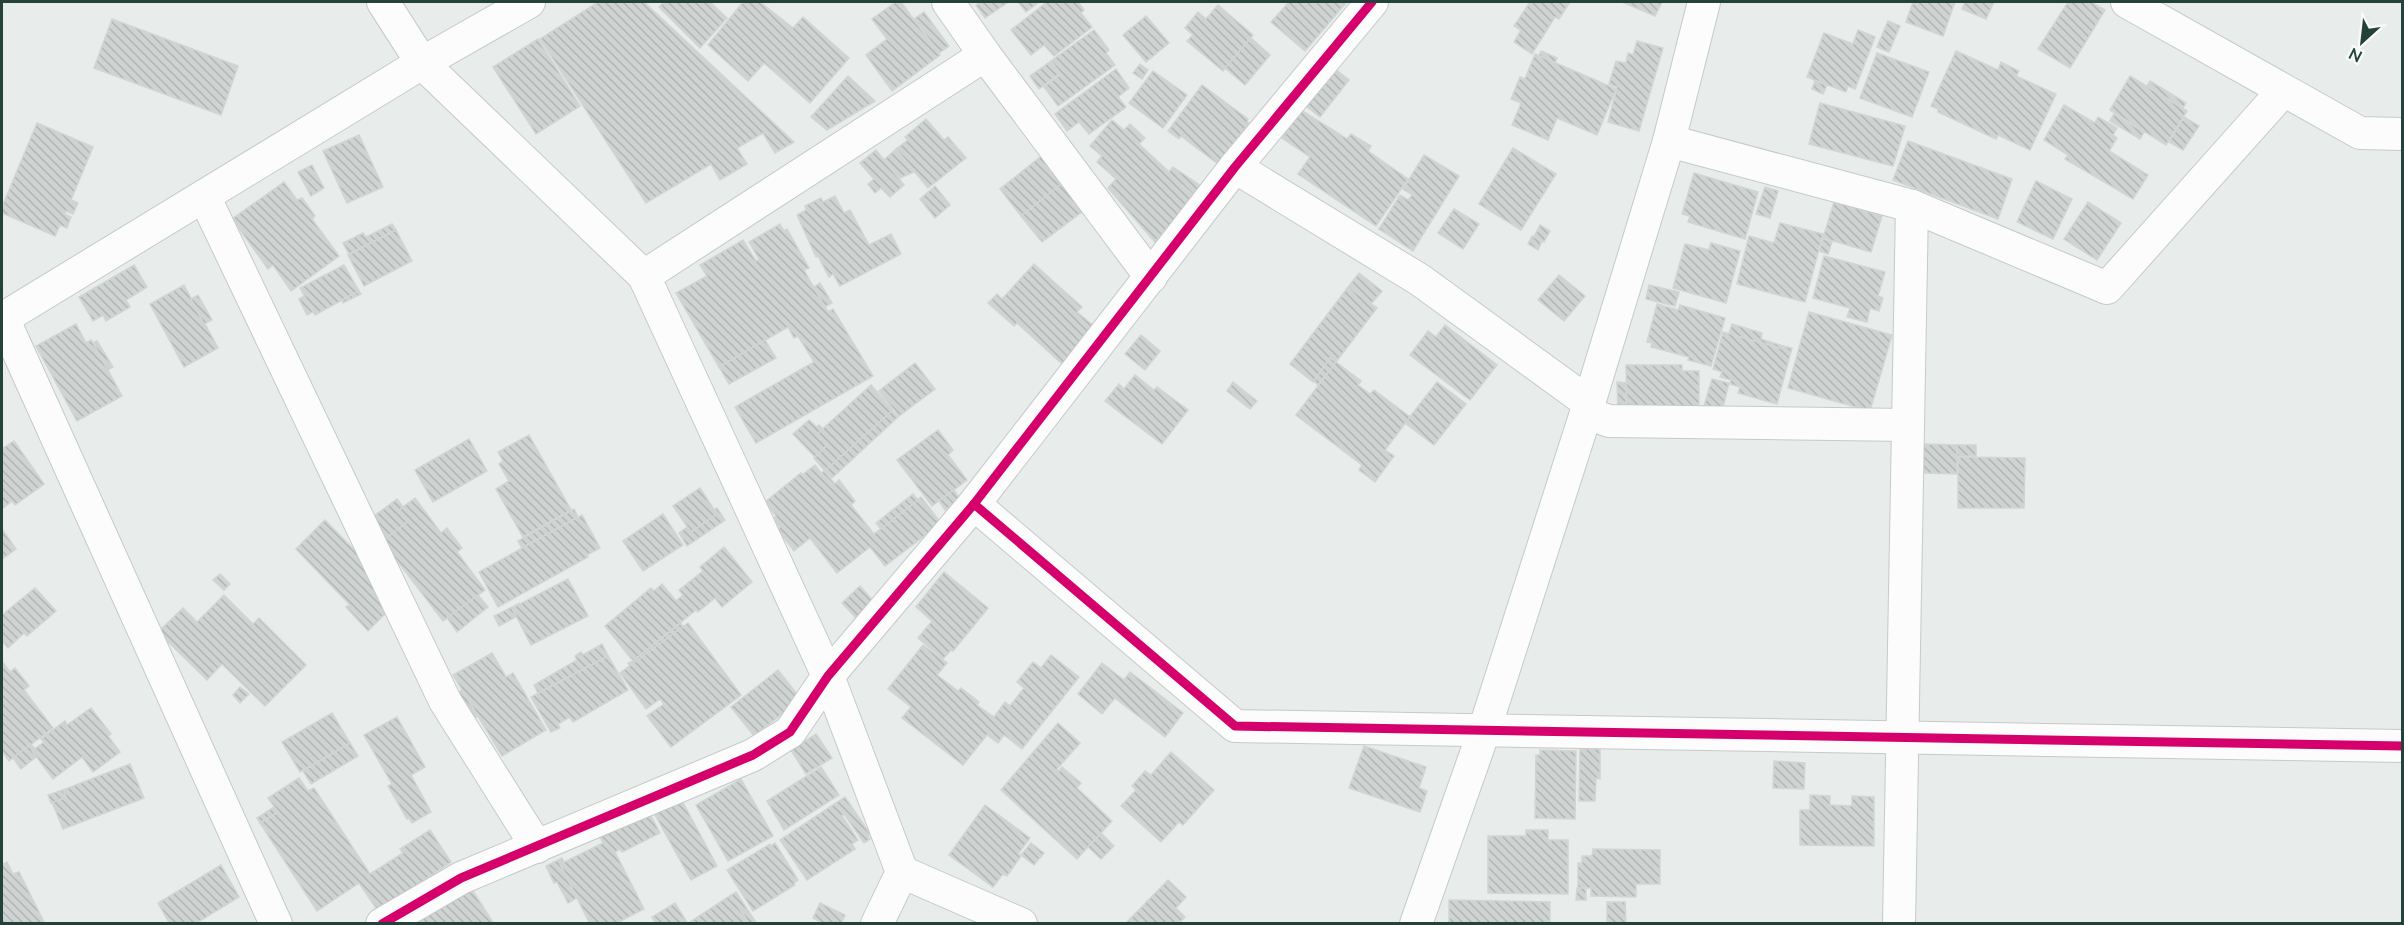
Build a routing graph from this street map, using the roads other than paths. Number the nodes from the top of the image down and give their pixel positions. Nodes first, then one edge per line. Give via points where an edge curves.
1 (383, 2) edge
2 (529, 2) edge
3 (948, 2) edge
4 (1371, 2) edge
5 (1704, 2) edge
6 (2127, 2) edge
7 (985, 55) junction
8 (422, 63) junction
9 (2283, 91) junction
10 (2403, 134) edge
11 (1669, 141) junction
12 (1235, 167) junction
13 (204, 196) junction
14 (1912, 206) junction
15 (644, 276) junction
16 (1151, 277) junction
17 (2, 318) edge
18 (1587, 408) junction
19 (1907, 424) junction
20 (974, 504) junction
21 (828, 676) junction
22 (1484, 731) junction
23 (1902, 736) junction
24 (2403, 746) edge
25 (537, 848) junction
26 (902, 872) junction
27 (276, 924) edge
28 (382, 924) edge
29 (877, 924) edge
30 (1021, 924) edge
31 (1416, 924) edge
32 (1899, 924) edge

1 - 8 street
2 - 8 street
3 - 7 street
4 - 12 street
5 - 11 street
6 - 9 street
7 - 15 street
7 - 16 street
8 - 13 street
8 - 15 street
9 - 10 street via 2360,133
9 - 14 street via 2107,288
11 - 14 street
11 - 18 street
12 - 16 street
12 - 18 street via 1420,280
13 - 17 street
13 - 25 street via 444,701
14 - 19 street
15 - 21 street
16 - 20 street
17 - 27 street
18 - 19 street via 1609,421
18 - 22 street
19 - 23 street
20 - 21 street
20 - 22 street via 1235,726
21 - 25 street via 790,732 753,755
21 - 26 street
22 - 23 street
22 - 31 street
23 - 24 street
23 - 32 street
25 - 28 street via 461,878
26 - 29 street
26 - 30 street

